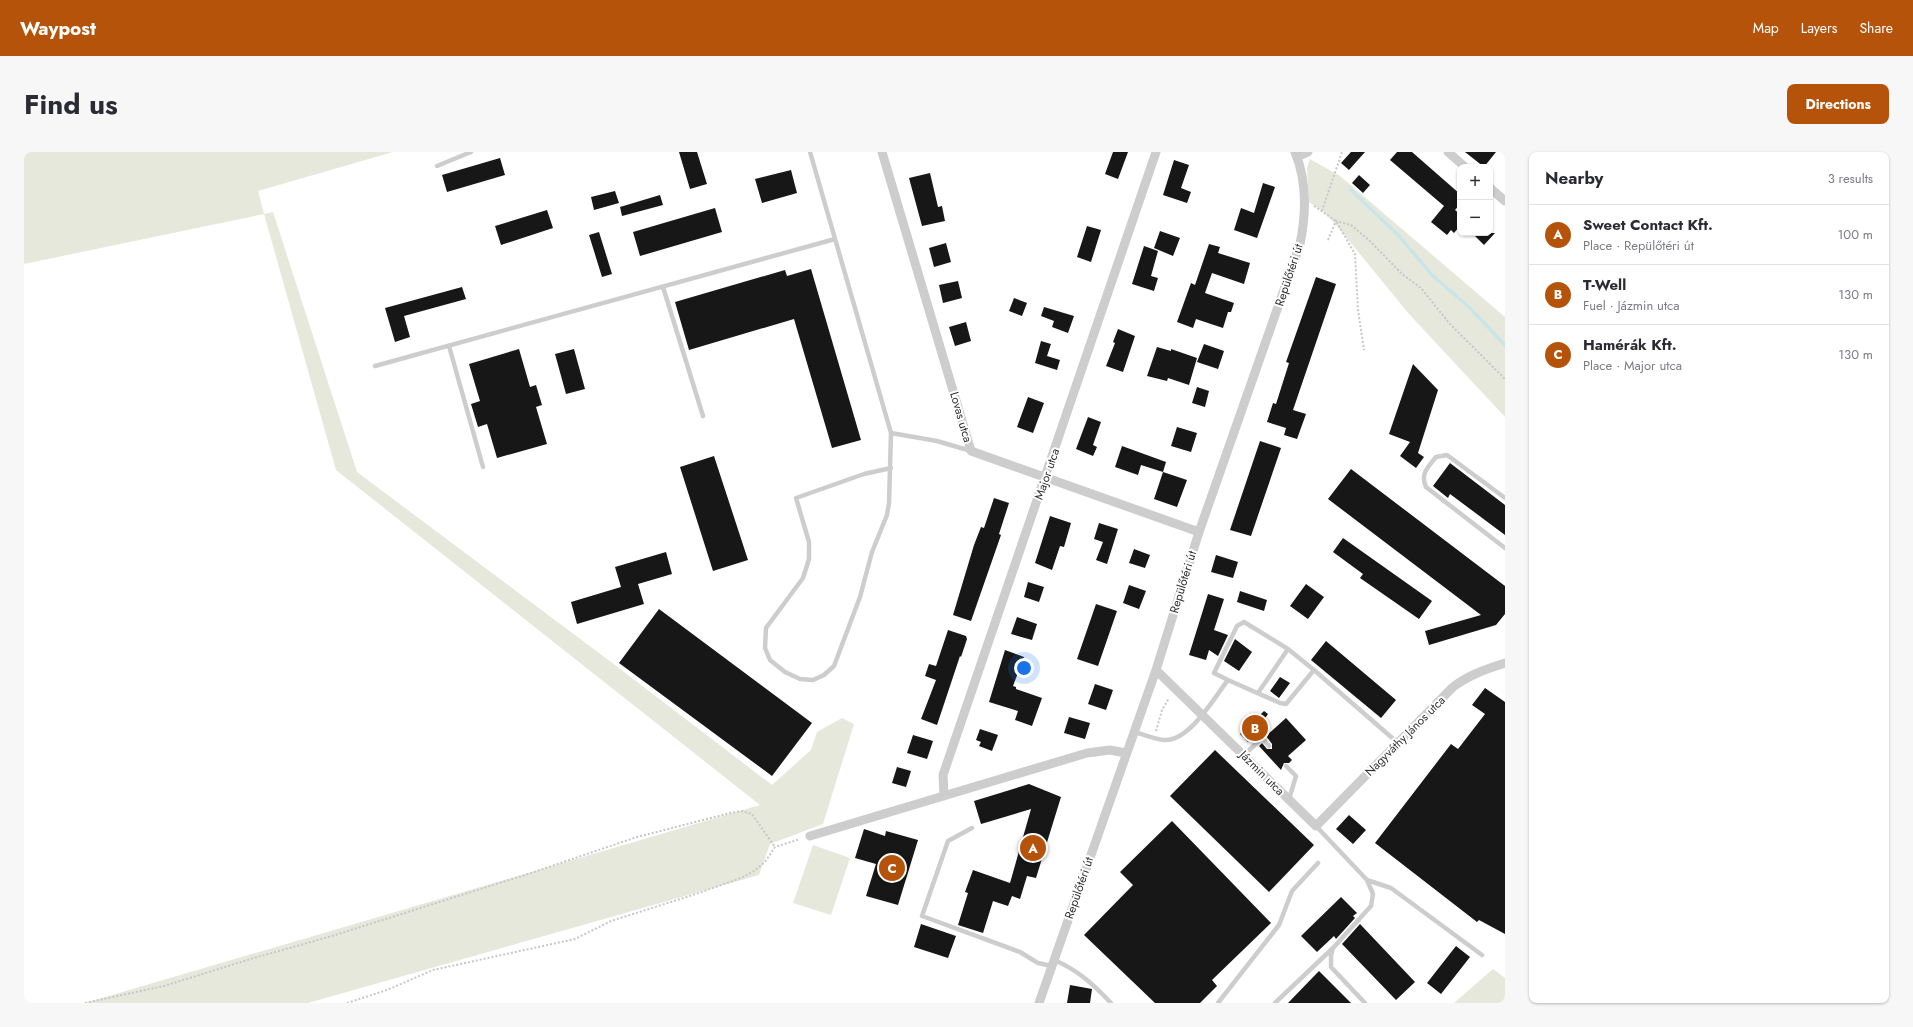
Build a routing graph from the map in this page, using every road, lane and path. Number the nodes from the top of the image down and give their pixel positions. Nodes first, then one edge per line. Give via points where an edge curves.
1 (471, 152) edge
2 (810, 152) edge
3 (882, 152) edge
4 (1156, 152) edge
5 (1308, 152) edge
6 (1342, 152) edge
7 (1448, 152) edge
8 (1296, 154) edge
9 (1462, 164) edge
10 (437, 166) dead end
11 (1493, 191) edge
12 (1505, 201) edge
13 (1304, 202) junction
14 (1322, 210) junction
15 (1336, 221) junction
16 (835, 239) junction
17 (1328, 240) dead end
18 (663, 287) junction
19 (449, 346) junction
20 (1364, 350) dead end
21 (375, 366) dead end
22 (1505, 379) edge
23 (703, 416) dead end
24 (891, 433) junction
25 (971, 451) junction
26 (483, 467) dead end
27 (891, 468) junction
28 (1046, 478) junction
29 (1505, 498) edge
30 (1199, 532) junction
31 (1505, 548) edge
32 (1288, 649) junction
33 (1505, 663) edge
34 (1156, 670) junction
35 (1314, 670) junction
36 (1228, 680) junction
37 (1174, 687) junction
38 (1258, 693) junction
39 (1202, 714) junction
40 (1134, 732) junction
41 (1153, 737) junction
42 (1398, 743) junction
43 (1269, 746) dead end
44 (1126, 753) junction
45 (1244, 754) junction
46 (1286, 766) dead end
47 (944, 796) junction
48 (1289, 799) junction
49 (1316, 826) junction
50 (972, 828) dead end
51 (810, 836) joint
52 (775, 847) junction
53 (1318, 863) dead end
54 (1367, 880) junction
55 (1334, 946) junction
56 (1482, 955) dead end
57 (1053, 963) junction
58 (85, 1003) edge
59 (347, 1003) edge
60 (1039, 1003) edge
61 (1111, 1003) edge
62 (1218, 1003) edge
63 (1275, 1003) edge
64 (1365, 1003) edge

1 - 10 lane
2 - 16 lane
3 - 25 street, Lovas utca
4 - 28 street, Major utca
5 - 8 street, Repülőtéri út
6 - 14 path
7 - 9 street
8 - 13 street, Repülőtéri út
11 - 12 street
13 - 14 path
13 - 30 street, Repülőtéri út via 1305,214 1300,244
14 - 15 path
15 - 17 path
15 - 20 path via 1356,260 1358,310
15 - 22 path via 1351,225 1402,274 1421,288 1449,323
16 - 18 lane
16 - 24 lane
18 - 19 lane
18 - 23 lane
19 - 21 lane
19 - 26 lane
24 - 25 lane via 937,441
24 - 27 lane
25 - 28 street, Lovas utca
27 - 27 lane via 887,515 834,666 813,680 800,679 785,672 770,660 764,648 764,636 770,621 791,597 803,578 809,560 809,542 796,498 864,474
28 - 30 street, Lovas utca
28 - 47 street, Major utca via 943,775
29 - 31 lane via 1447,455 1436,457 1424,473 1423,481 1426,487
30 - 34 street, Repülőtéri út
32 - 35 lane
32 - 36 lane via 1246,623 1240,624 1214,673
32 - 38 lane
33 - 42 street, Nagyváthy János utca via 1465,678
34 - 37 street, Jázmin utca
34 - 40 street, Repülőtéri út
35 - 38 lane via 1286,704
35 - 42 lane
36 - 38 lane
36 - 39 lane
37 - 39 street, Jázmin utca
37 - 41 path via 1162,710
39 - 41 lane via 1180,736 1164,740
39 - 45 street, Jázmin utca
40 - 41 lane
40 - 44 street, Repülőtéri út
42 - 49 street, Nagyváthy János utca
43 - 45 lane via 1262,738
44 - 47 street via 1110,750 1087,753
44 - 57 street, Repülőtéri út
45 - 48 street, Jázmin utca
46 - 48 lane via 1296,776
47 - 51 street
48 - 49 street, Jázmin utca
49 - 54 lane
50 - 57 lane via 948,841 922,916 1020,952 1038,963
51 - 52 path
52 - 58 path via 752,814 742,811 730,813 637,837 332,936 164,986
52 - 59 path via 759,866 741,878 610,921 575,939 433,970
53 - 62 lane via 1292,891 1280,925
54 - 55 lane via 1373,894 1371,906
54 - 56 lane via 1391,888
55 - 63 lane
55 - 64 lane via 1331,967
57 - 60 street, Repülőtéri út
57 - 61 lane via 1067,965 1089,980

